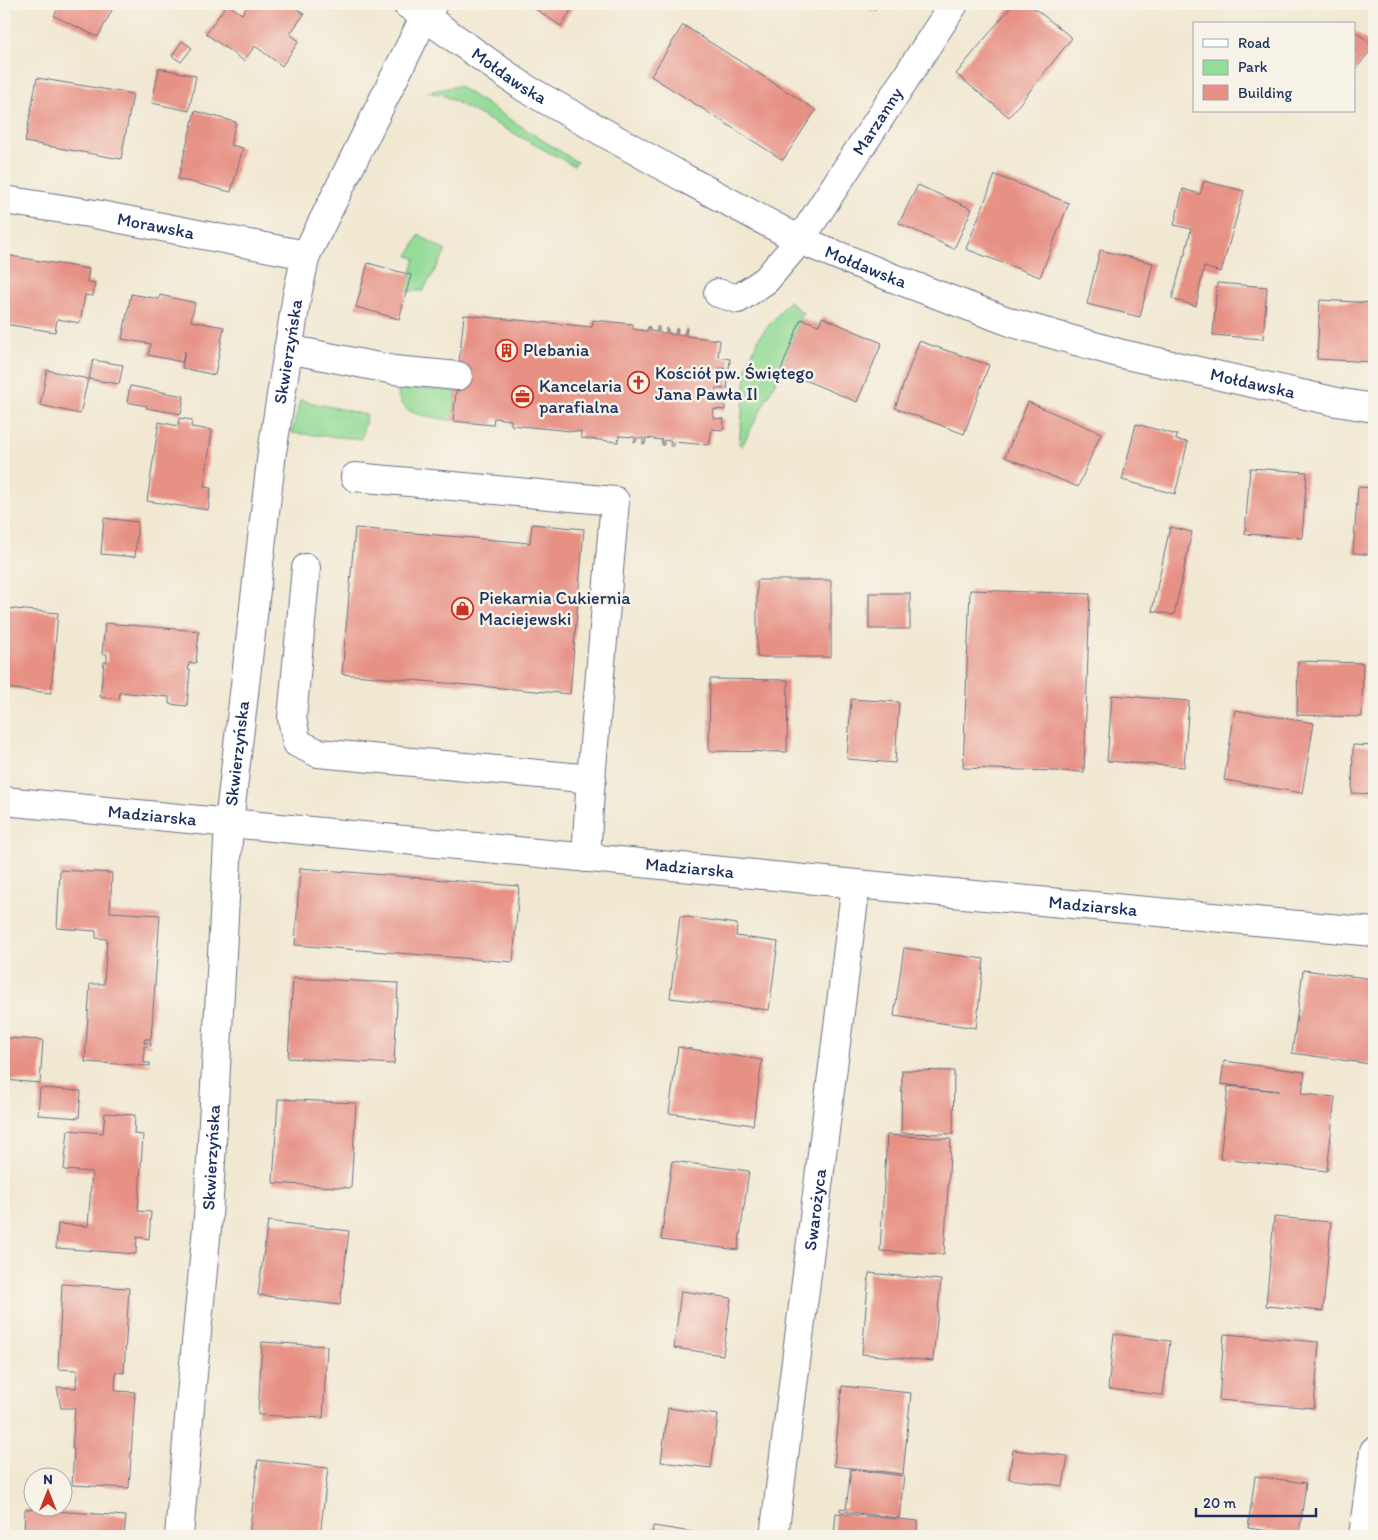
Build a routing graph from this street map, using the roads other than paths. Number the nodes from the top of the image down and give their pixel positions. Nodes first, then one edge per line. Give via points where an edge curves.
1 (954, 4) edge
2 (422, 8) edge
3 (4, 200) edge
4 (800, 240) junction
5 (306, 255) junction
6 (718, 293) dead end
7 (288, 349) junction
8 (458, 376) dead end
9 (1374, 408) edge
10 (355, 477) dead end
11 (306, 568) dead end
12 (592, 779) junction
13 (4, 801) edge
14 (229, 823) junction
15 (586, 858) junction
16 (856, 884) junction
17 (1374, 932) edge
18 (1374, 1450) edge
19 (179, 1536) edge
20 (774, 1536) edge
21 (1363, 1536) edge

1 - 4 street, Marzanny
2 - 4 street, Mołdawska via 525,88
2 - 5 street, Skwierzyńska
3 - 5 street, Morawska via 95,214
4 - 6 street, Marzanny via 766,280 738,299
4 - 9 street, Mołdawska via 1012,322 1122,354
5 - 7 street, Skwierzyńska
7 - 8 street via 394,370
7 - 14 street, Skwierzyńska via 272,452
10 - 12 street via 615,501
11 - 12 street via 292,718 297,743 318,753
12 - 15 street
13 - 14 street, Madziarska
14 - 15 street, Madziarska
14 - 19 street, Skwierzyńska via 208,1217
15 - 16 street, Madziarska
16 - 17 street, Madziarska
16 - 20 street, Swarożyca
18 - 21 street

